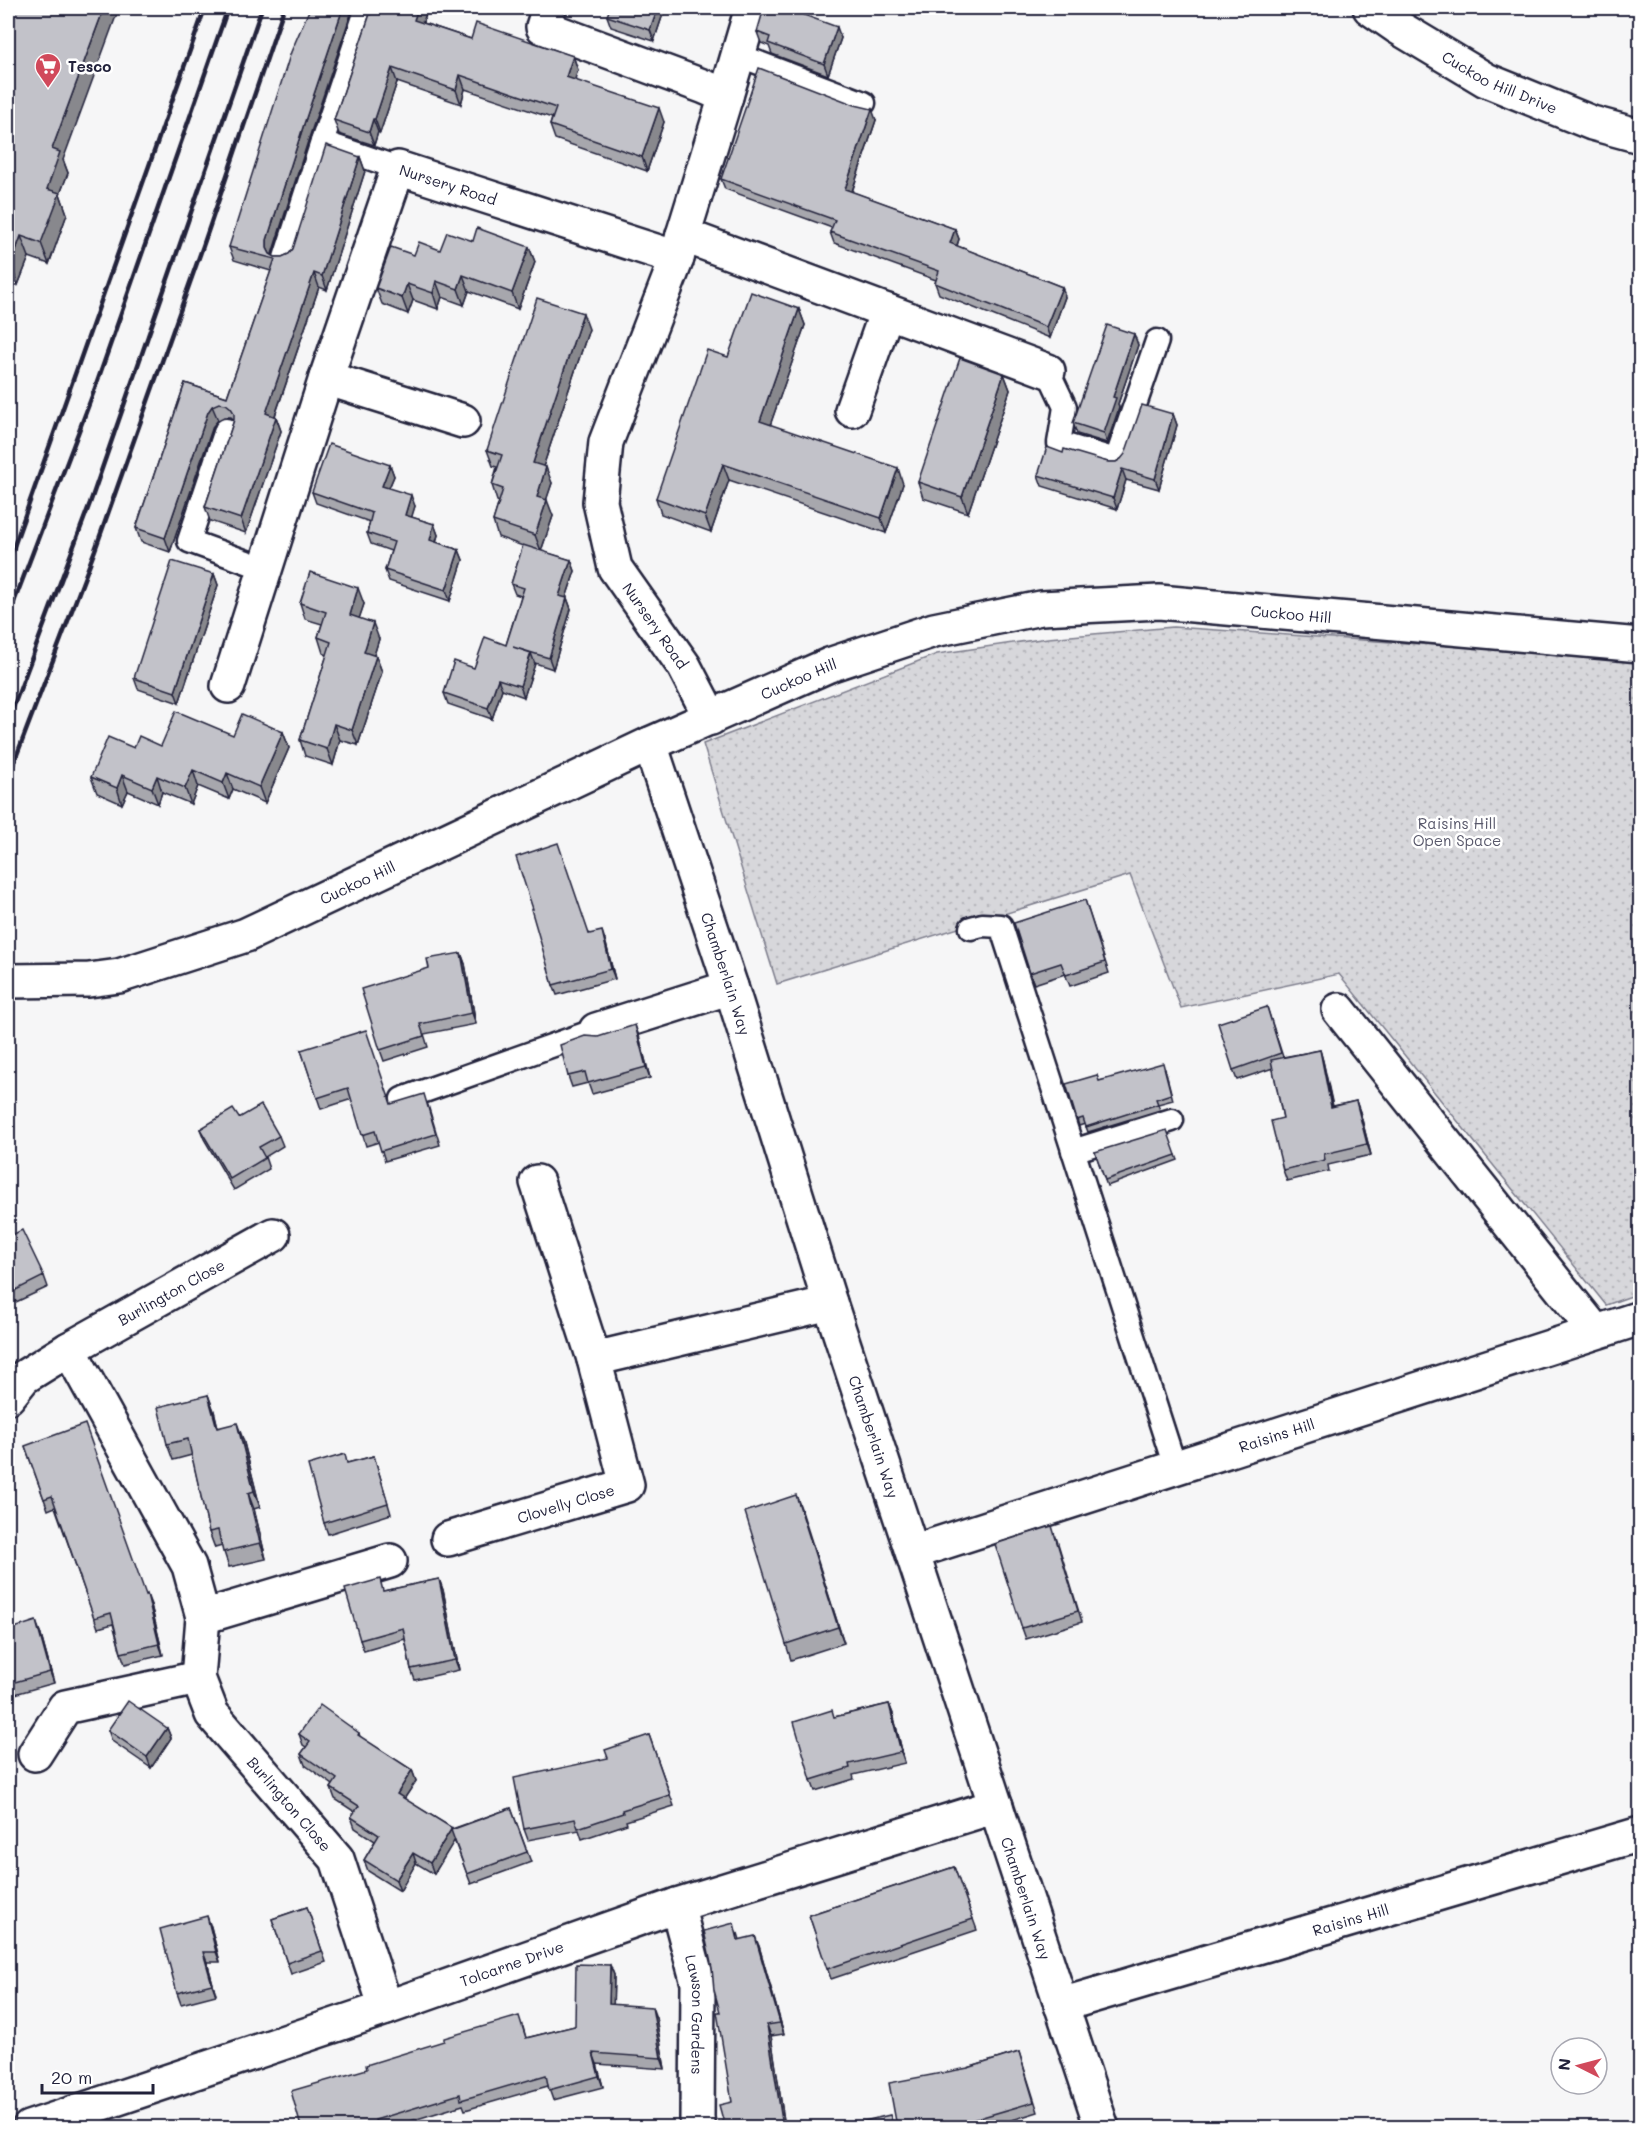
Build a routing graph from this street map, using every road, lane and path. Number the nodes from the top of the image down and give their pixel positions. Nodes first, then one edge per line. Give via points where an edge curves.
1 (367, 8) edge
2 (549, 8) edge
3 (752, 8) edge
4 (1370, 8) edge
5 (738, 55) junction
6 (726, 96) junction
7 (864, 103) dead end
8 (1641, 136) edge
9 (322, 142) junction
10 (398, 168) junction
11 (680, 247) junction
12 (285, 258) edge
13 (887, 311) junction
14 (1157, 341) dead end
15 (1048, 371) joint
16 (326, 378) junction
17 (852, 410) dead end
18 (463, 421) dead end
19 (226, 430) edge
20 (266, 569) junction
21 (1641, 645) edge
22 (228, 686) dead end
23 (711, 718) junction
24 (650, 744) junction
25 (971, 928) dead end
26 (8, 981) edge
27 (731, 987) junction
28 (1339, 1010) dead end
29 (596, 1030) joint
30 (402, 1099) edge
31 (1172, 1120) dead end
32 (1073, 1151) junction
33 (537, 1182) dead end
34 (273, 1235) dead end
35 (830, 1303) junction
36 (1641, 1318) edge
37 (1595, 1331) junction
38 (69, 1349) junction
39 (594, 1359) junction
40 (8, 1397) edge
41 (1174, 1467) junction
42 (448, 1539) dead end
43 (913, 1552) junction
44 (390, 1561) dead end
45 (203, 1617) junction
46 (198, 1678) junction
47 (35, 1754) dead end
48 (996, 1806) junction
49 (1641, 1833) edge
50 (677, 1905) junction
51 (1061, 2005) junction
52 (386, 2008) junction
53 (29, 2127) edge
54 (699, 2127) edge
55 (1102, 2127) edge

1 - 9 lane
2 - 6 street via 543,27
3 - 5 street, Nursery Road
4 - 8 street, Cuckoo Hill Drive via 1486,80 1592,123
5 - 6 street, Nursery Road
5 - 7 lane
6 - 11 street, Nursery Road
9 - 10 lane
9 - 12 lane
10 - 11 street, Nursery Road
10 - 16 street, Nursery Road
11 - 13 street, Nursery Road
11 - 23 street, Nursery Road via 606,442 600,502 615,568 684,666
13 - 15 street, Nursery Road
13 - 17 street
14 - 15 lane via 1116,460 1059,443 1065,407
16 - 18 street
16 - 20 street, Nursery Road
19 - 20 lane via 189,541
20 - 22 street, Nursery Road
21 - 23 street, Cuckoo Hill via 1159,602 1041,608 934,630 839,662
23 - 24 street, Cuckoo Hill
24 - 26 street, Cuckoo Hill via 246,935 119,976
24 - 27 street, Chamberlain Way
25 - 32 lane via 1001,926
27 - 29 street
27 - 35 street, Chamberlain Way
28 - 37 street
29 - 30 lane
31 - 32 lane
32 - 41 lane
33 - 39 street, Clovelly Close
34 - 38 street, Burlington Close
35 - 39 street
35 - 43 street, Chamberlain Way
36 - 37 street, Raisins Hill
37 - 41 street, Raisins Hill
38 - 40 street, Burlington Close via 24,1377
38 - 45 street, Burlington Close via 189,1566
39 - 42 street, Clovelly Close via 627,1485
41 - 43 street, Raisins Hill
43 - 48 street, Chamberlain Way
44 - 45 street
45 - 46 street, Burlington Close
46 - 47 street via 65,1707
46 - 52 street, Burlington Close via 212,1714 337,1859
48 - 50 street, Tolcarne Drive
48 - 51 street, Chamberlain Way
49 - 51 street, Raisins Hill
50 - 52 street, Tolcarne Drive
50 - 54 street, Lawson Gardens via 698,1983
51 - 55 street, Chamberlain Way
52 - 53 street, Tolcarne Drive

